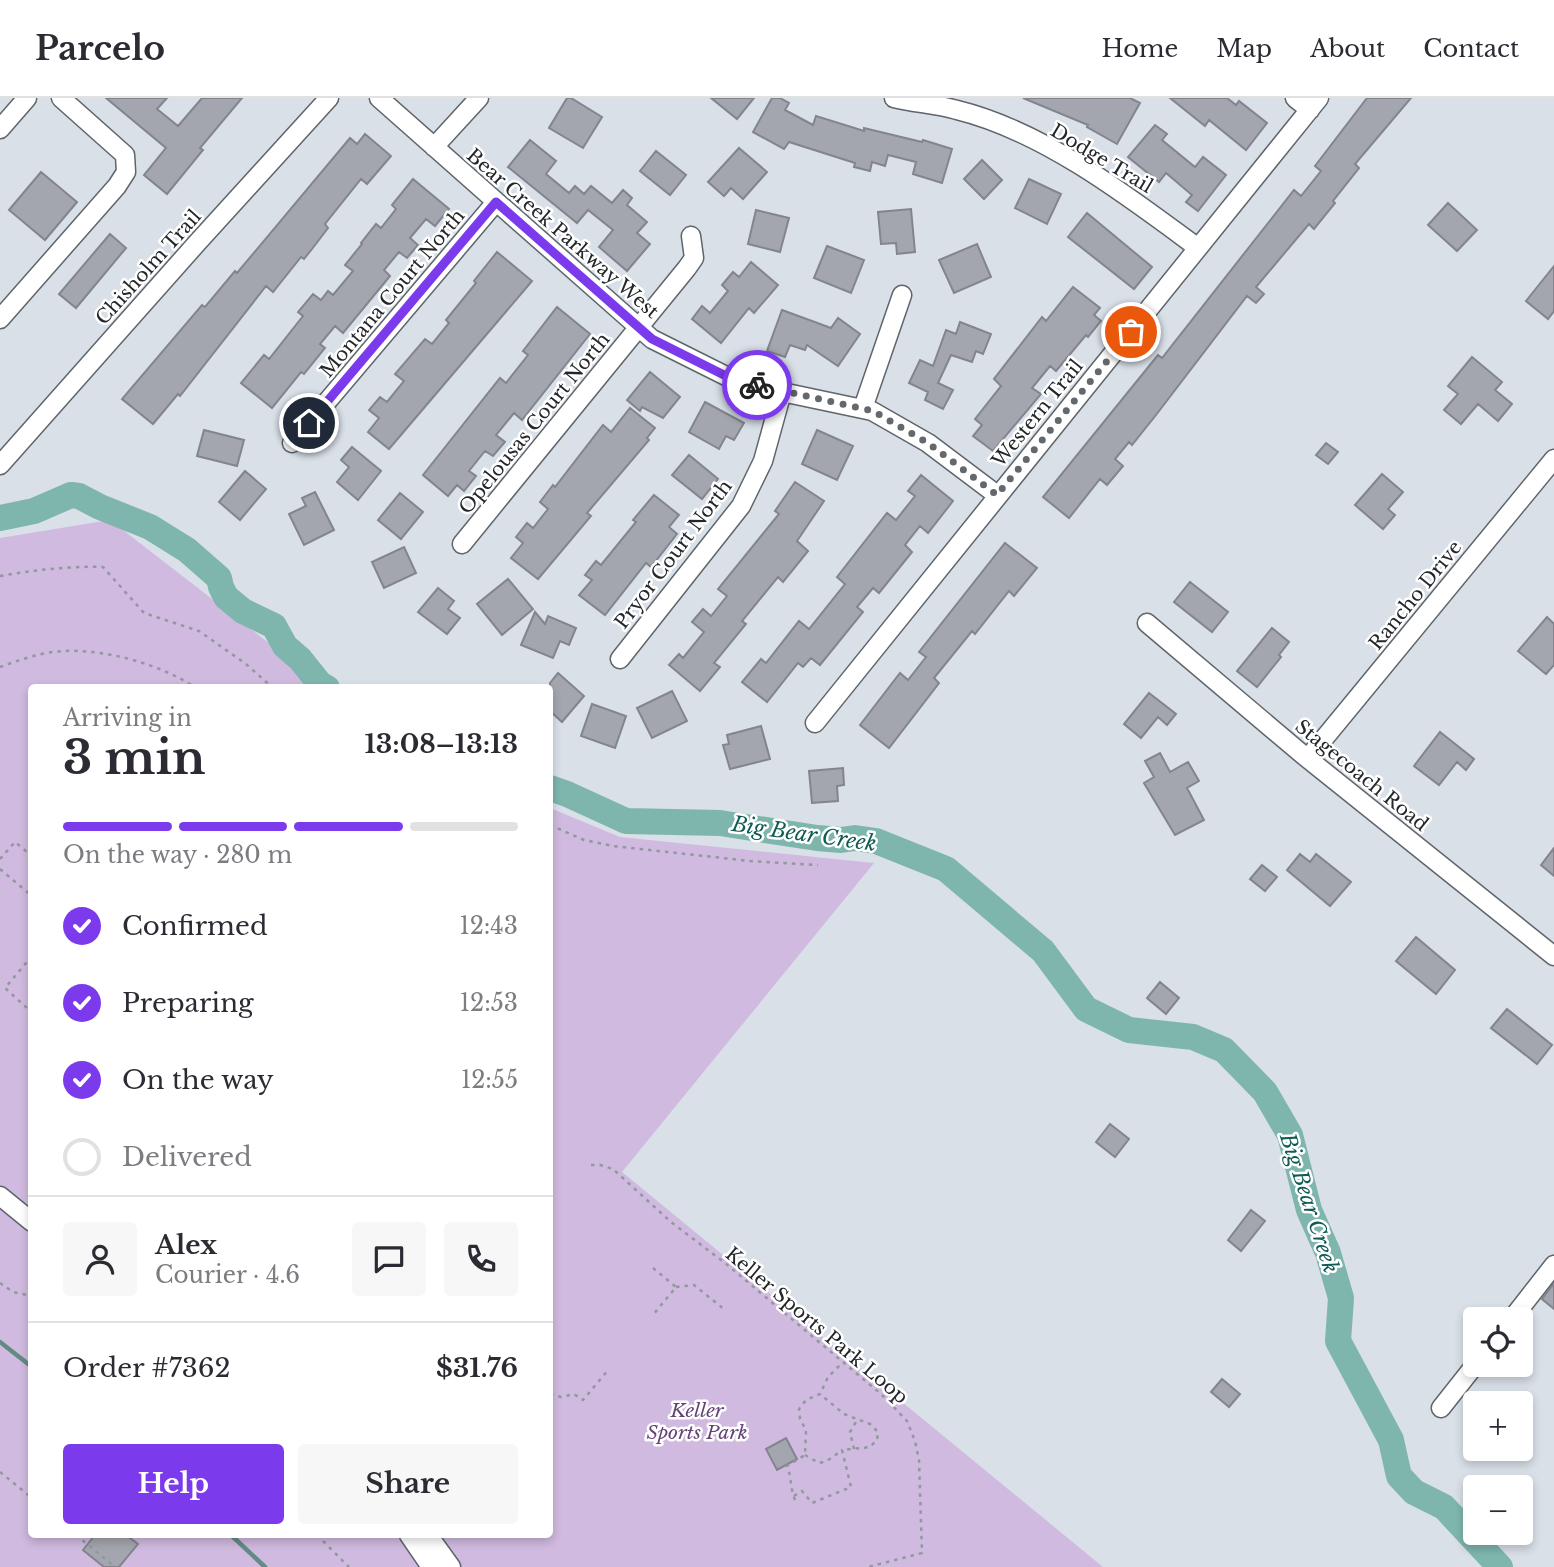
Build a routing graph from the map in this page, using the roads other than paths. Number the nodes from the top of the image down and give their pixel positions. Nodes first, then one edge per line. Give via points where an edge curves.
1 (27, 98) edge
2 (61, 98) edge
3 (329, 98) edge
4 (379, 98) edge
5 (479, 98) edge
6 (894, 98) edge
7 (1295, 98) edge
8 (1315, 104) edge
9 (0, 129) edge
10 (434, 147) junction
11 (496, 202) junction
12 (691, 236) dead end
13 (1199, 248) junction
14 (902, 295) dead end
15 (0, 320) edge
16 (638, 328) junction
17 (782, 392) junction
18 (863, 408) junction
19 (292, 443) dead end
20 (1554, 459) edge
21 (0, 465) edge
22 (997, 495) junction
23 (462, 544) dead end
24 (1147, 623) dead end
25 (620, 659) dead end
26 (815, 723) dead end
27 (1308, 758) junction
28 (1554, 956) edge
29 (0, 1196) edge
30 (28, 1219) edge
31 (1554, 1265) edge
32 (1521, 1307) edge
33 (1466, 1377) edge
34 (1441, 1408) dead end
35 (411, 1538) edge
36 (430, 1538) edge
37 (431, 1567) edge
38 (451, 1567) edge

1 - 9 street
2 - 15 street via 125,155 126,172
3 - 21 street, Chisholm Trail
4 - 10 street, Bear Creek Parkway West
5 - 10 street
6 - 13 street, Dodge Trail via 958,110 1016,131 1118,189
7 - 8 street
8 - 13 street, Western Trail
10 - 11 street, Bear Creek Parkway West
11 - 16 street, Bear Creek Parkway West
11 - 19 street, Montana Court North
12 - 16 street, Opelousas Court North via 694,258
13 - 22 street, Western Trail
14 - 18 street
16 - 17 street, Bear Creek Parkway West via 728,377
16 - 23 street, Opelousas Court North
17 - 18 street, Bear Creek Parkway West
17 - 25 street, Pryor Court North via 763,461 741,506
18 - 22 street, Bear Creek Parkway West via 928,443
20 - 27 street, Rancho Drive
22 - 26 street, Western Trail
24 - 27 street, Stagecoach Road
27 - 28 street, Stagecoach Road
29 - 30 street
31 - 32 street
33 - 34 street
35 - 37 street
36 - 38 street

